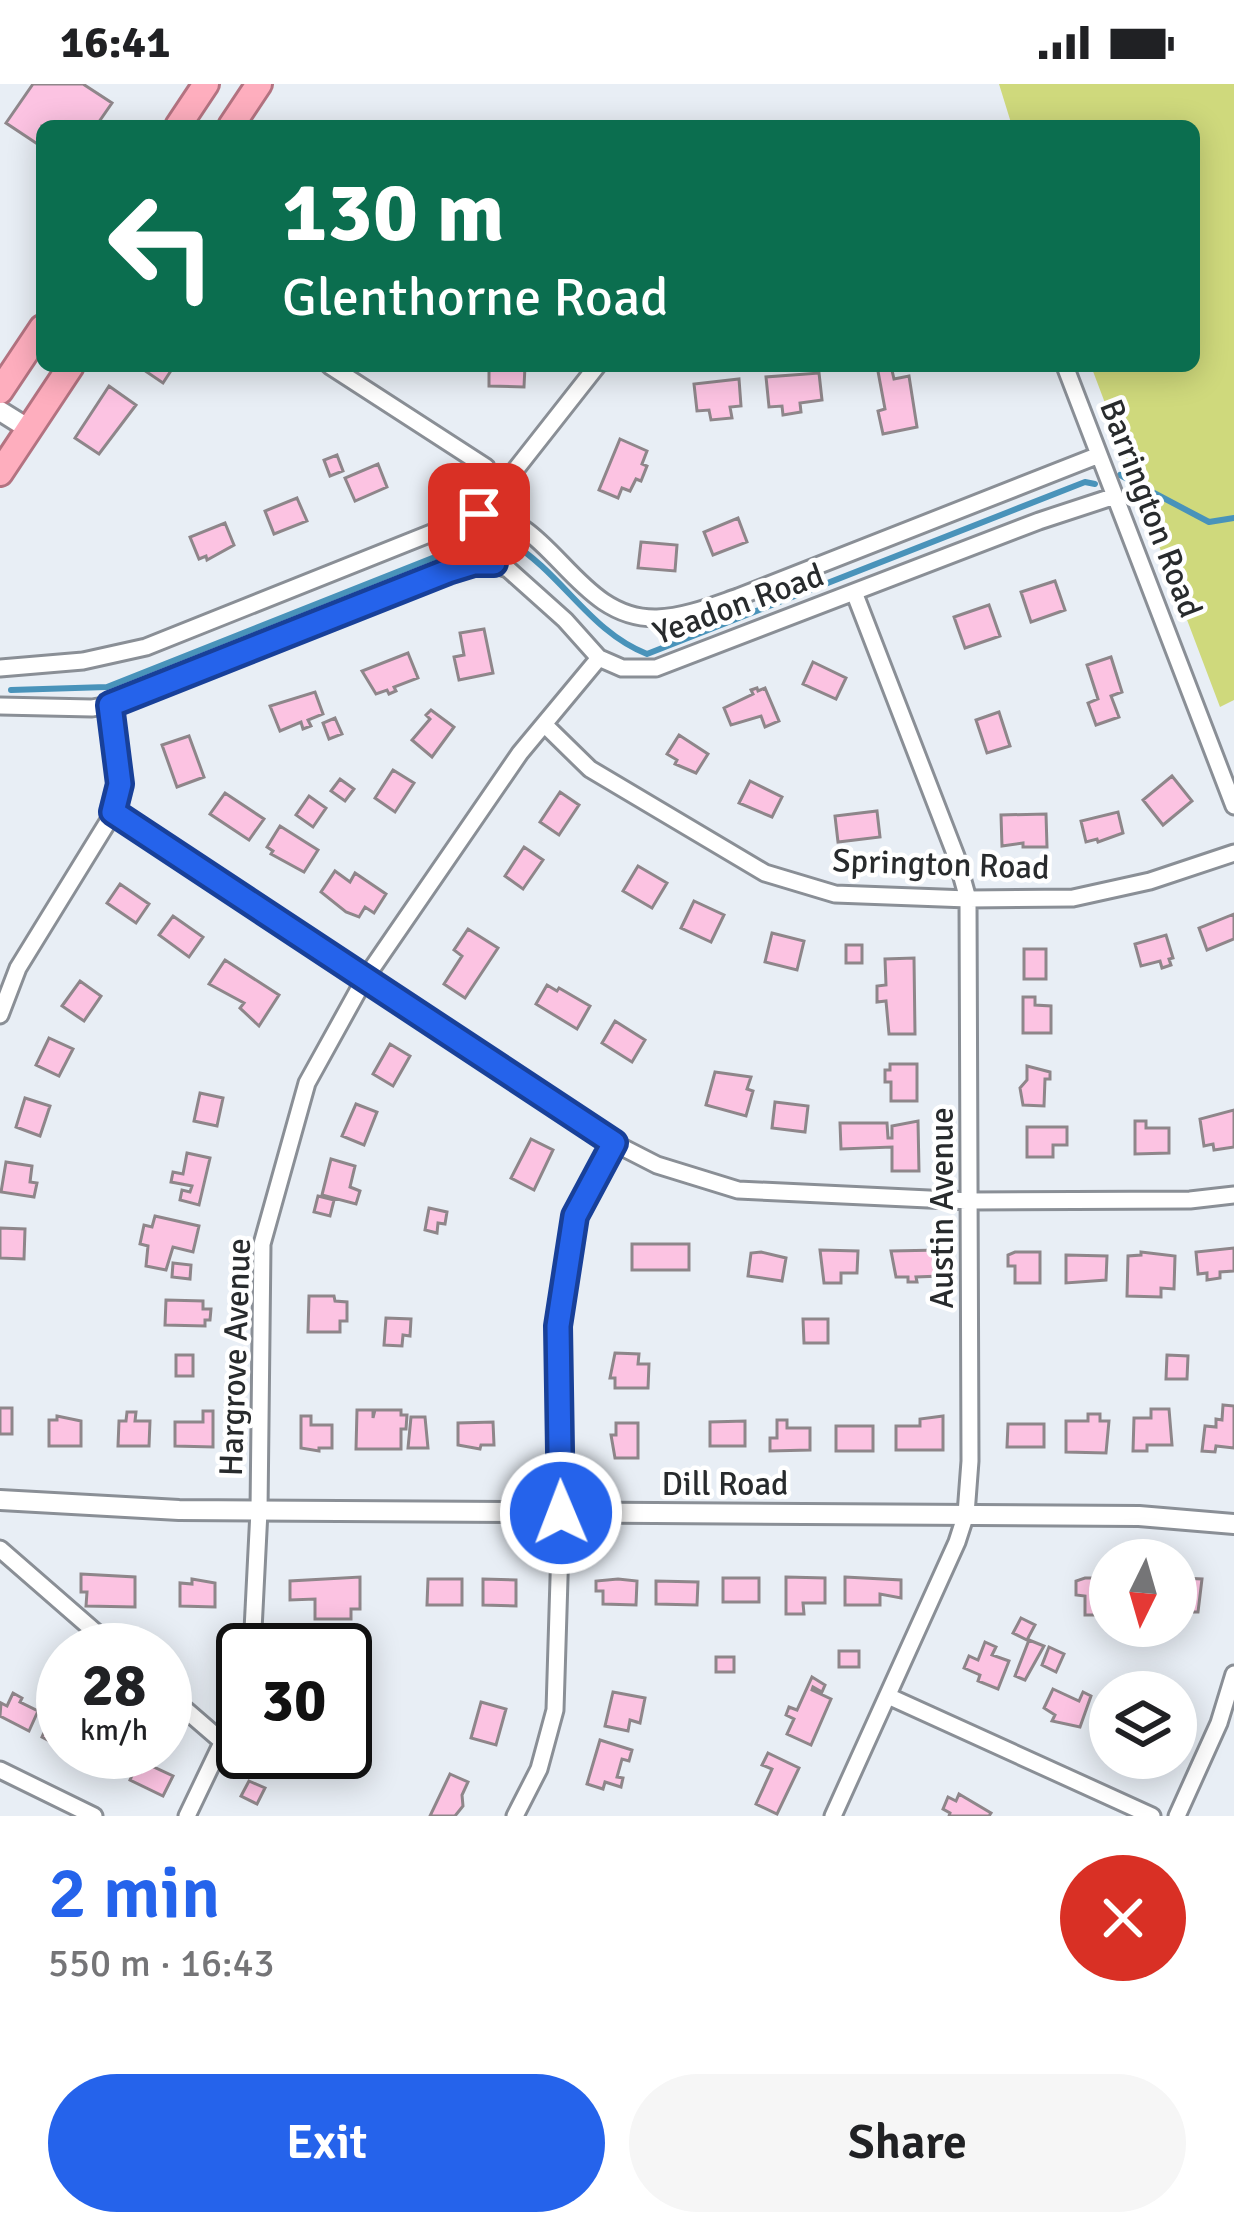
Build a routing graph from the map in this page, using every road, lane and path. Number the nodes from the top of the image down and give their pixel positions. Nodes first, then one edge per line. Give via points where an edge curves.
1 (206, 84) edge
2 (259, 84) edge
3 (182, 120) edge
4 (235, 120) edge
5 (36, 337) edge
6 (67, 372) edge
7 (339, 372) edge
8 (593, 372) edge
9 (1067, 372) edge
10 (0, 391) edge
11 (0, 412) edge
12 (29, 429) junction
13 (1099, 455) junction
14 (0, 473) edge
15 (1115, 496) junction
16 (500, 514) junction
17 (494, 563) junction
18 (854, 592) junction
19 (599, 658) junction
20 (0, 668) edge
21 (110, 705) junction
22 (0, 706) edge
23 (544, 724) junction
24 (1234, 806) edge
25 (113, 812) junction
26 (1234, 853) edge
27 (968, 899) junction
28 (364, 980) junction
29 (0, 1015) edge
30 (614, 1143) junction
31 (1234, 1195) edge
32 (971, 1201) junction
33 (0, 1501) edge
34 (259, 1511) junction
35 (561, 1513) junction
36 (966, 1514) junction
37 (1234, 1524) edge
38 (0, 1549) edge
39 (85, 1623) edge
40 (253, 1623) edge
41 (1234, 1674) edge
42 (888, 1696) junction
43 (192, 1715) edge
44 (216, 1736) edge
45 (216, 1759) edge
46 (0, 1770) edge
47 (94, 1816) edge
48 (187, 1816) edge
49 (515, 1816) edge
50 (833, 1816) edge
51 (1152, 1816) edge
52 (1177, 1816) edge

1 - 3 highway
2 - 4 highway
5 - 10 highway
6 - 12 highway
7 - 16 street via 486,467
8 - 16 street via 516,469
9 - 13 street, Barrington Road
11 - 12 street
12 - 14 highway
13 - 15 street, Barrington Road
13 - 16 street, Yeadon Road via 681,616 625,613 598,599
15 - 18 street, Yeadon Road
15 - 24 street, Barrington Road
16 - 17 street
16 - 20 street via 479,514 146,647
17 - 19 street
17 - 21 street via 448,571
18 - 19 street, Yeadon Road via 656,668
18 - 27 street, Austin Avenue
19 - 23 street, Hargrove Avenue
21 - 22 street
21 - 25 street via 120,784
23 - 27 street, Springton Road via 590,769 765,873 835,894
23 - 28 street, Hargrove Avenue
25 - 28 street
25 - 29 street via 18,968
26 - 27 street, Springton Road via 1073,898
27 - 32 street, Austin Avenue
28 - 30 street
28 - 34 street, Hargrove Avenue via 307,1083 262,1244
30 - 32 street via 738,1190
30 - 35 street via 575,1216 558,1326
31 - 32 street
32 - 36 street, Austin Avenue
33 - 34 street, Dill Road
34 - 35 street, Dill Road
34 - 40 street, Hargrove Avenue
35 - 36 street, Dill Road
35 - 49 street via 555,1710
36 - 37 street, Dill Road
36 - 42 street, Austin Avenue
38 - 39 street
41 - 52 street
42 - 50 street, Austin Avenue
42 - 51 street
43 - 44 street
45 - 48 street
46 - 47 street

